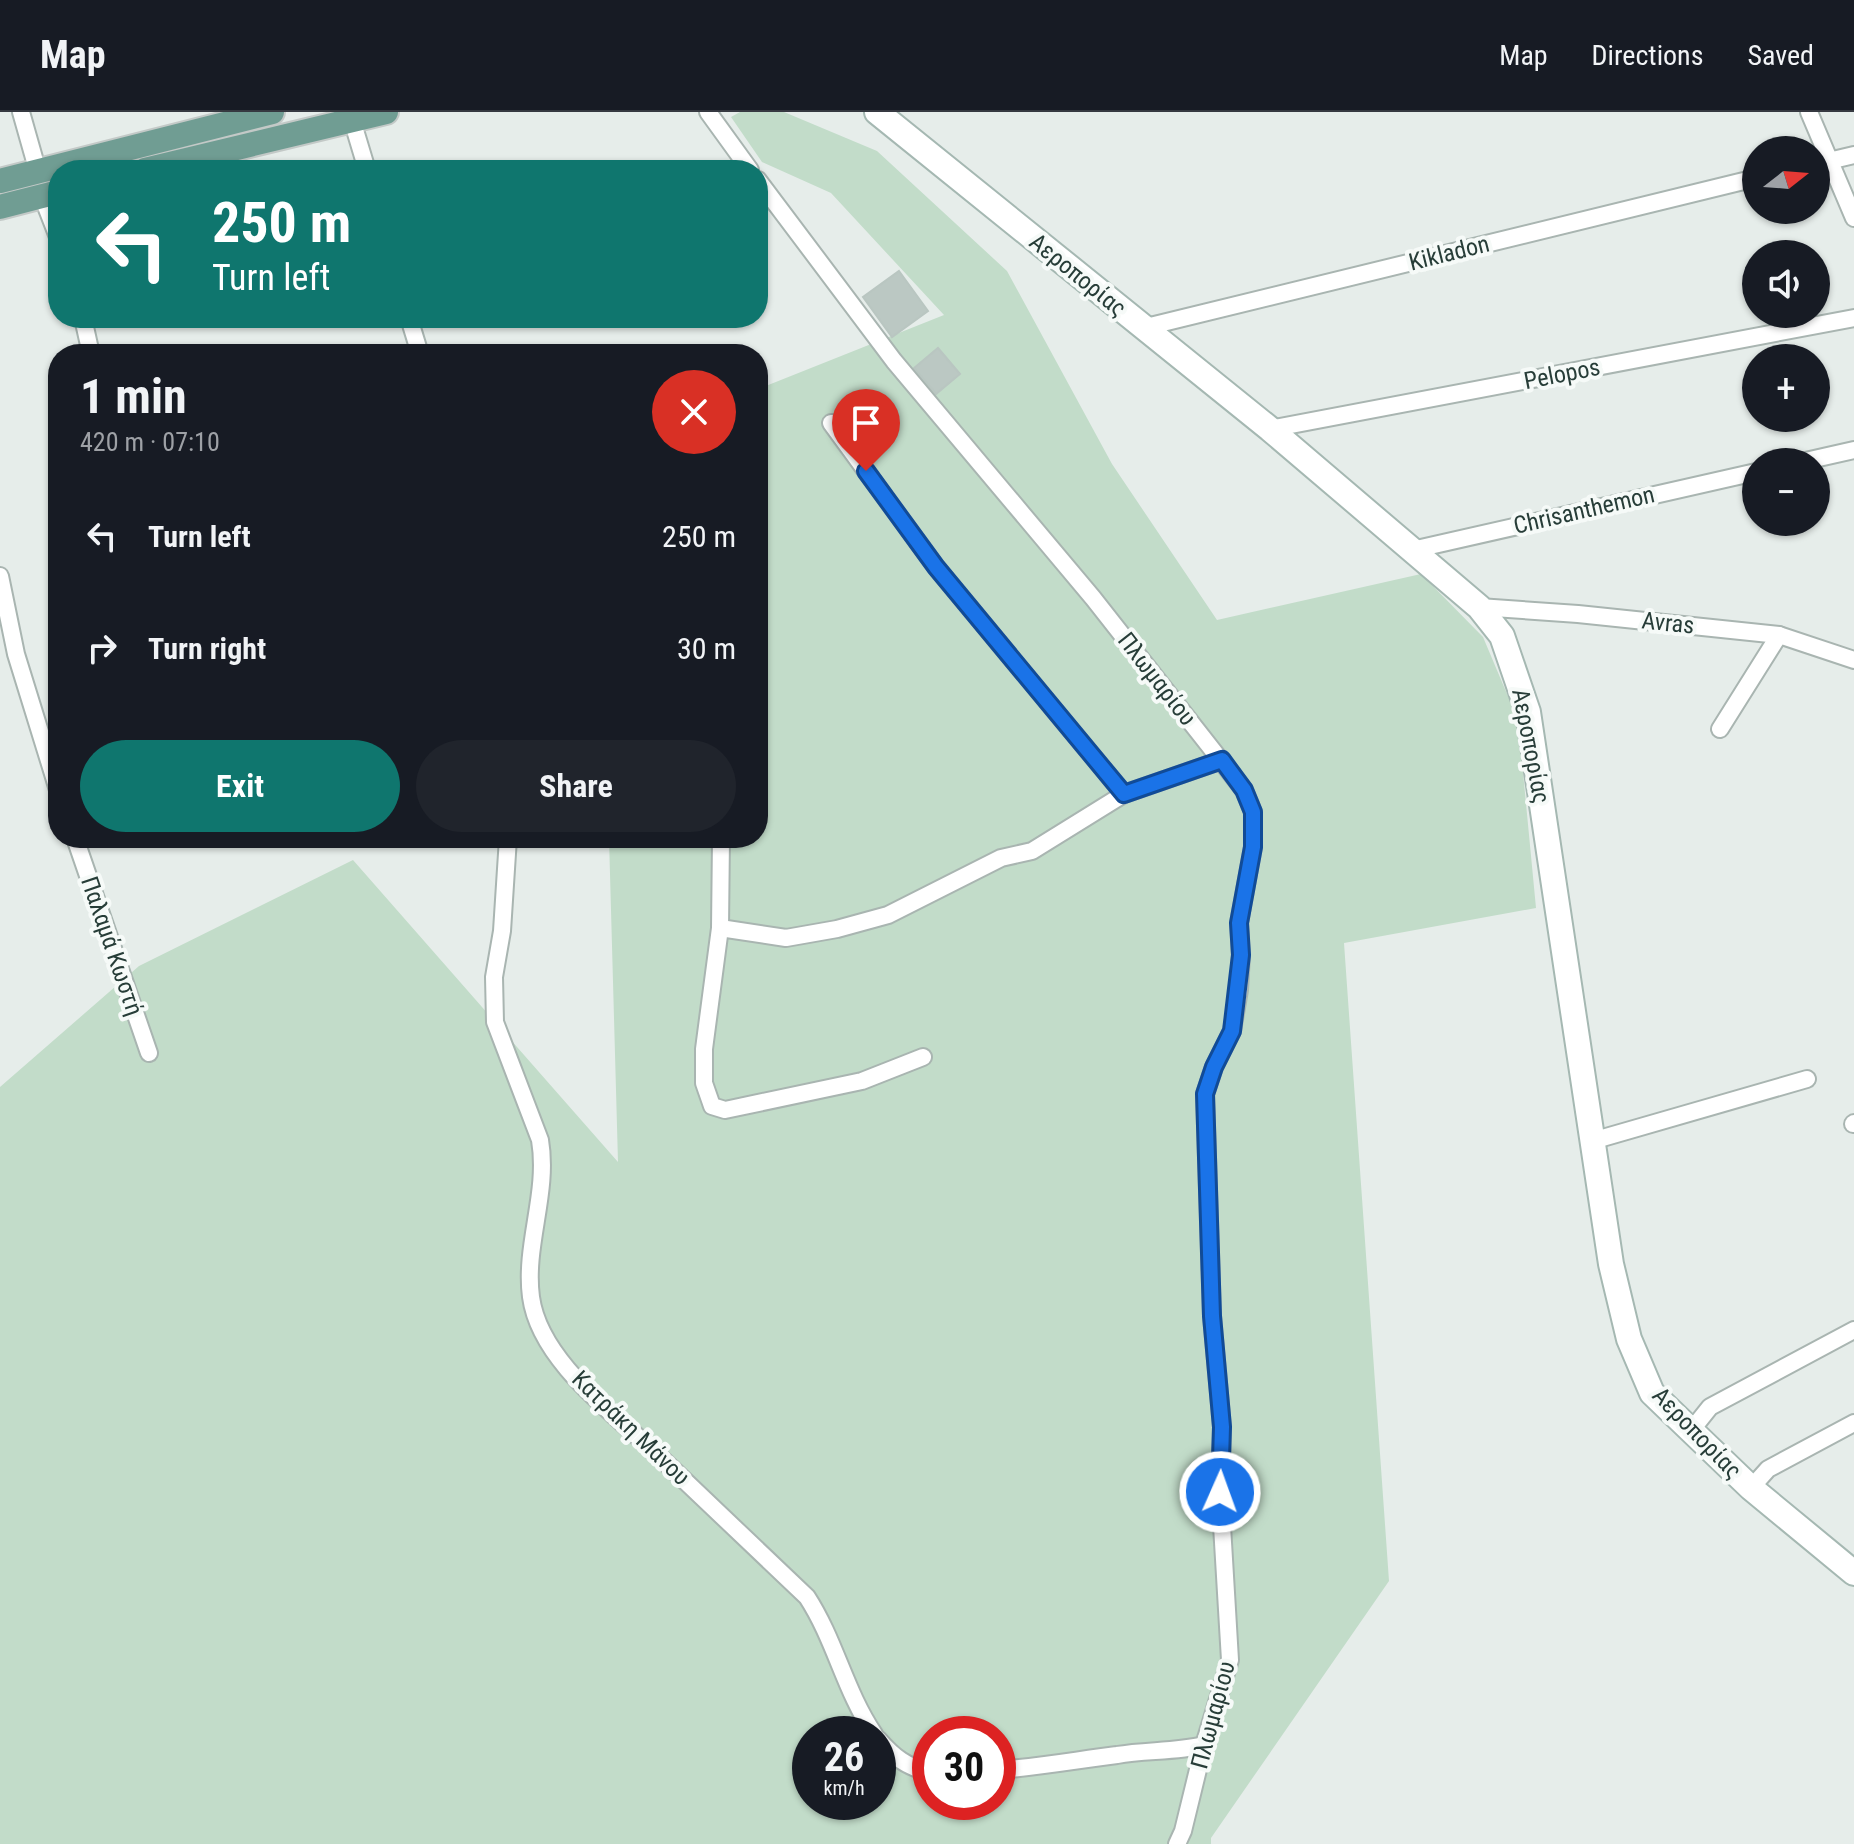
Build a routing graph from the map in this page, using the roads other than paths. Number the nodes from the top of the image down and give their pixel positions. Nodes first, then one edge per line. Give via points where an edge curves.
1 (21, 112) edge
2 (272, 112) edge
3 (386, 112) edge
4 (708, 112) edge
5 (877, 112) edge
6 (1809, 112) edge
7 (352, 120) junction
8 (1816, 136) edge
9 (1854, 155) edge
10 (127, 160) edge
11 (186, 160) edge
12 (364, 160) edge
13 (743, 160) edge
14 (1830, 161) edge
15 (1830, 173) edge
16 (0, 181) edge
17 (1742, 181) edge
18 (46, 187) edge
19 (768, 193) edge
20 (0, 207) edge
21 (1854, 218) edge
22 (1854, 318) edge
23 (1142, 328) junction
24 (831, 423) dead end
25 (1270, 429) junction
26 (1854, 450) edge
27 (1830, 455) edge
28 (1742, 475) edge
29 (1412, 550) junction
30 (0, 576) edge
31 (1479, 607) junction
32 (1779, 635) junction
33 (1854, 660) edge
34 (1720, 729) dead end
35 (48, 758) edge
36 (1222, 760) junction
37 (1124, 794) junction
38 (78, 848) edge
39 (507, 848) edge
40 (721, 848) edge
41 (720, 928) junction
42 (149, 1053) dead end
43 (923, 1057) dead end
44 (1807, 1079) dead end
45 (1592, 1141) junction
46 (1854, 1330) edge
47 (1854, 1423) edge
48 (1690, 1432) junction
49 (1751, 1488) junction
50 (1854, 1573) edge
51 (864, 1716) edge
52 (1204, 1745) junction
53 (1016, 1769) edge
54 (1177, 1844) edge

1 - 18 street
2 - 10 main road
3 - 7 main road
4 - 13 street
5 - 23 street, Αεροπορίας
6 - 8 street
7 - 11 main road
7 - 12 street
9 - 14 street
15 - 21 street
16 - 18 main road
17 - 23 street, Kikladon
18 - 20 main road
19 - 36 street, Πλωμαρίου via 894,361
22 - 25 street, Pelopos
23 - 25 street, Αεροπορίας
24 - 37 street via 936,567
25 - 29 street, Αεροπορίας
26 - 27 street
28 - 29 street, Chrisanthemon
29 - 31 street, Αεροπορίας
30 - 35 street via 16,654
31 - 32 street, Avras
31 - 45 street, Αεροπορίας via 1502,636 1528,712
32 - 33 street, Avras
32 - 34 street
36 - 37 street
36 - 52 street, Πλωμαρίου via 1253,812 1253,847 1239,923 1241,955 1232,1031 1205,1094 1230,1660
37 - 41 street via 1032,851 1001,858 888,915 786,938
38 - 42 street, Παλαμά Κωστή
39 - 51 street, Κατράκη Μάνου via 493,1001 499,1034 540,1140 543,1161 530,1268 531,1299 542,1328 557,1356 587,1391 807,1597
40 - 41 street
41 - 43 street via 704,1049 704,1083 712,1106 725,1110 862,1081
44 - 45 street
45 - 48 street, Αεροπορίας via 1629,1339 1652,1393
46 - 48 street via 1710,1407
47 - 49 street via 1768,1469
48 - 49 street, Αεροπορίας
49 - 50 street, Αεροπορίας
52 - 53 street
52 - 54 street, Πλωμαρίου

